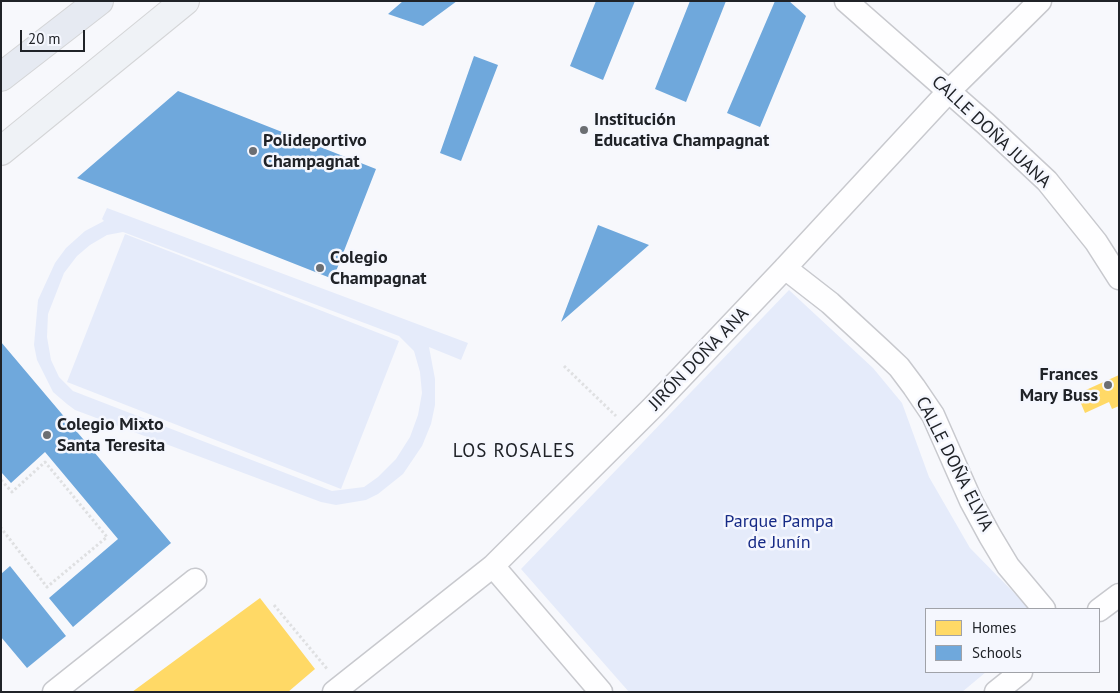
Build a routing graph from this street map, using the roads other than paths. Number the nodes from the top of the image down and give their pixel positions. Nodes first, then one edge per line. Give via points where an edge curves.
1 (99, 1) edge
2 (185, 1) edge
3 (846, 1) edge
4 (1040, 1) edge
5 (1, 77) edge
6 (948, 92) junction
7 (1, 151) edge
8 (785, 268) junction
9 (1119, 278) edge
10 (493, 566) junction
11 (195, 580) dead end
12 (1119, 595) edge
13 (1043, 608) edge
14 (1100, 609) edge
15 (1020, 673) edge
16 (337, 689) edge
17 (54, 692) edge
18 (601, 692) edge
19 (996, 692) edge

1 - 5 highway
2 - 7 main road
3 - 6 street, CALLE DOÑA JUANA
4 - 6 street, JIRÓN DOÑA ANA
6 - 8 street, JIRÓN DOÑA ANA
6 - 9 street, CALLE DOÑA JUANA via 1047,181 1096,242
8 - 10 street, JIRÓN DOÑA ANA
8 - 13 street, CALLE DOÑA ELVIA via 830,303 899,367 933,415 990,536 1008,566
10 - 16 street, JIRÓN DOÑA ANA
10 - 18 street
11 - 17 street
12 - 14 street
15 - 19 street

